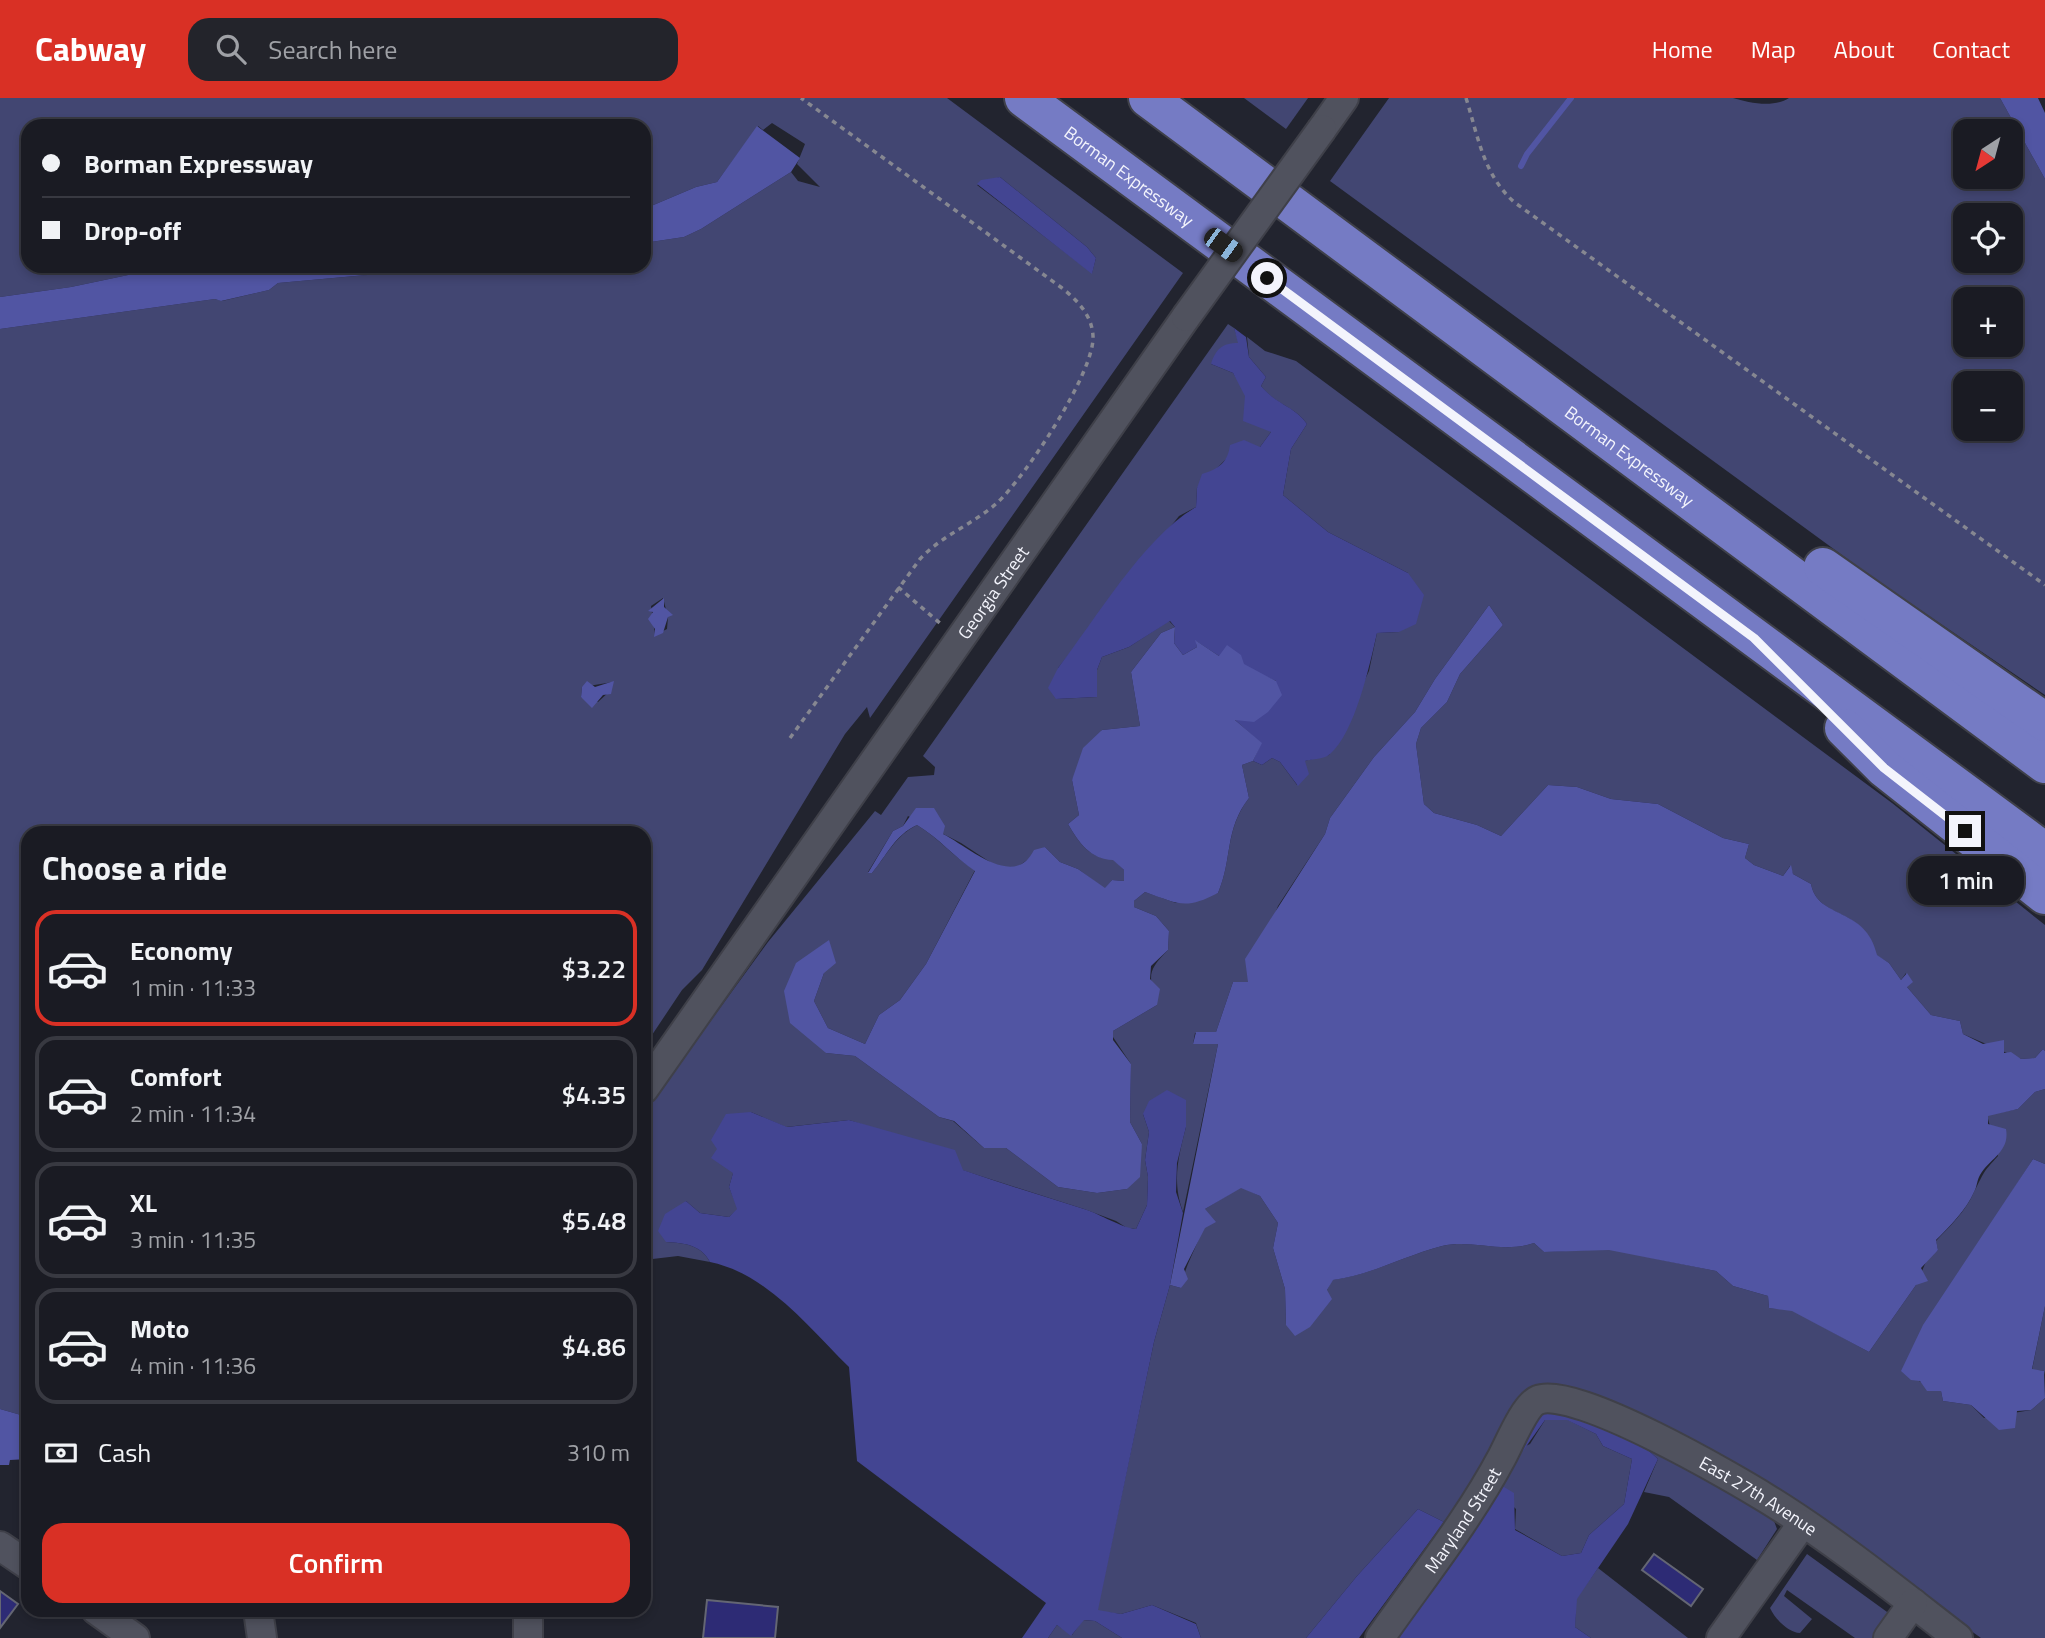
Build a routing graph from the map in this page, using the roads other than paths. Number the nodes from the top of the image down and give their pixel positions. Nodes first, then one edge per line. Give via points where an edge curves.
1 (1024, 98) edge
2 (1148, 98) edge
3 (1344, 98) edge
4 (1689, 499) junction
5 (1754, 638) junction
6 (2045, 722) edge
7 (2045, 764) edge
8 (2045, 852) edge
9 (2045, 895) edge
10 (651, 1079) edge
11 (1537, 1400) joint
12 (1802, 1524) junction
13 (0, 1546) edge
14 (21, 1560) edge
15 (1913, 1603) junction
16 (106, 1617) edge
17 (259, 1617) edge
18 (528, 1617) edge
19 (135, 1638) edge
20 (262, 1638) edge
21 (528, 1638) edge
22 (1380, 1638) edge
23 (1721, 1638) edge
24 (1888, 1638) edge
25 (1958, 1638) edge

1 - 5 highway, Borman Expressway
2 - 4 highway, Borman Expressway
3 - 10 street, Georgia Street, bridge
4 - 6 highway via 1788,543
4 - 7 highway, Borman Expressway
5 - 8 highway, Borman Expressway
5 - 9 highway via 1884,768
11 - 12 street, East 27th Avenue via 1566,1401 1638,1429 1770,1501
11 - 22 street, Maryland Street
12 - 15 street, East 27th Avenue
12 - 23 street
13 - 14 street
15 - 24 street
15 - 25 street, East 27th Avenue
16 - 19 street
17 - 20 street
18 - 21 street

